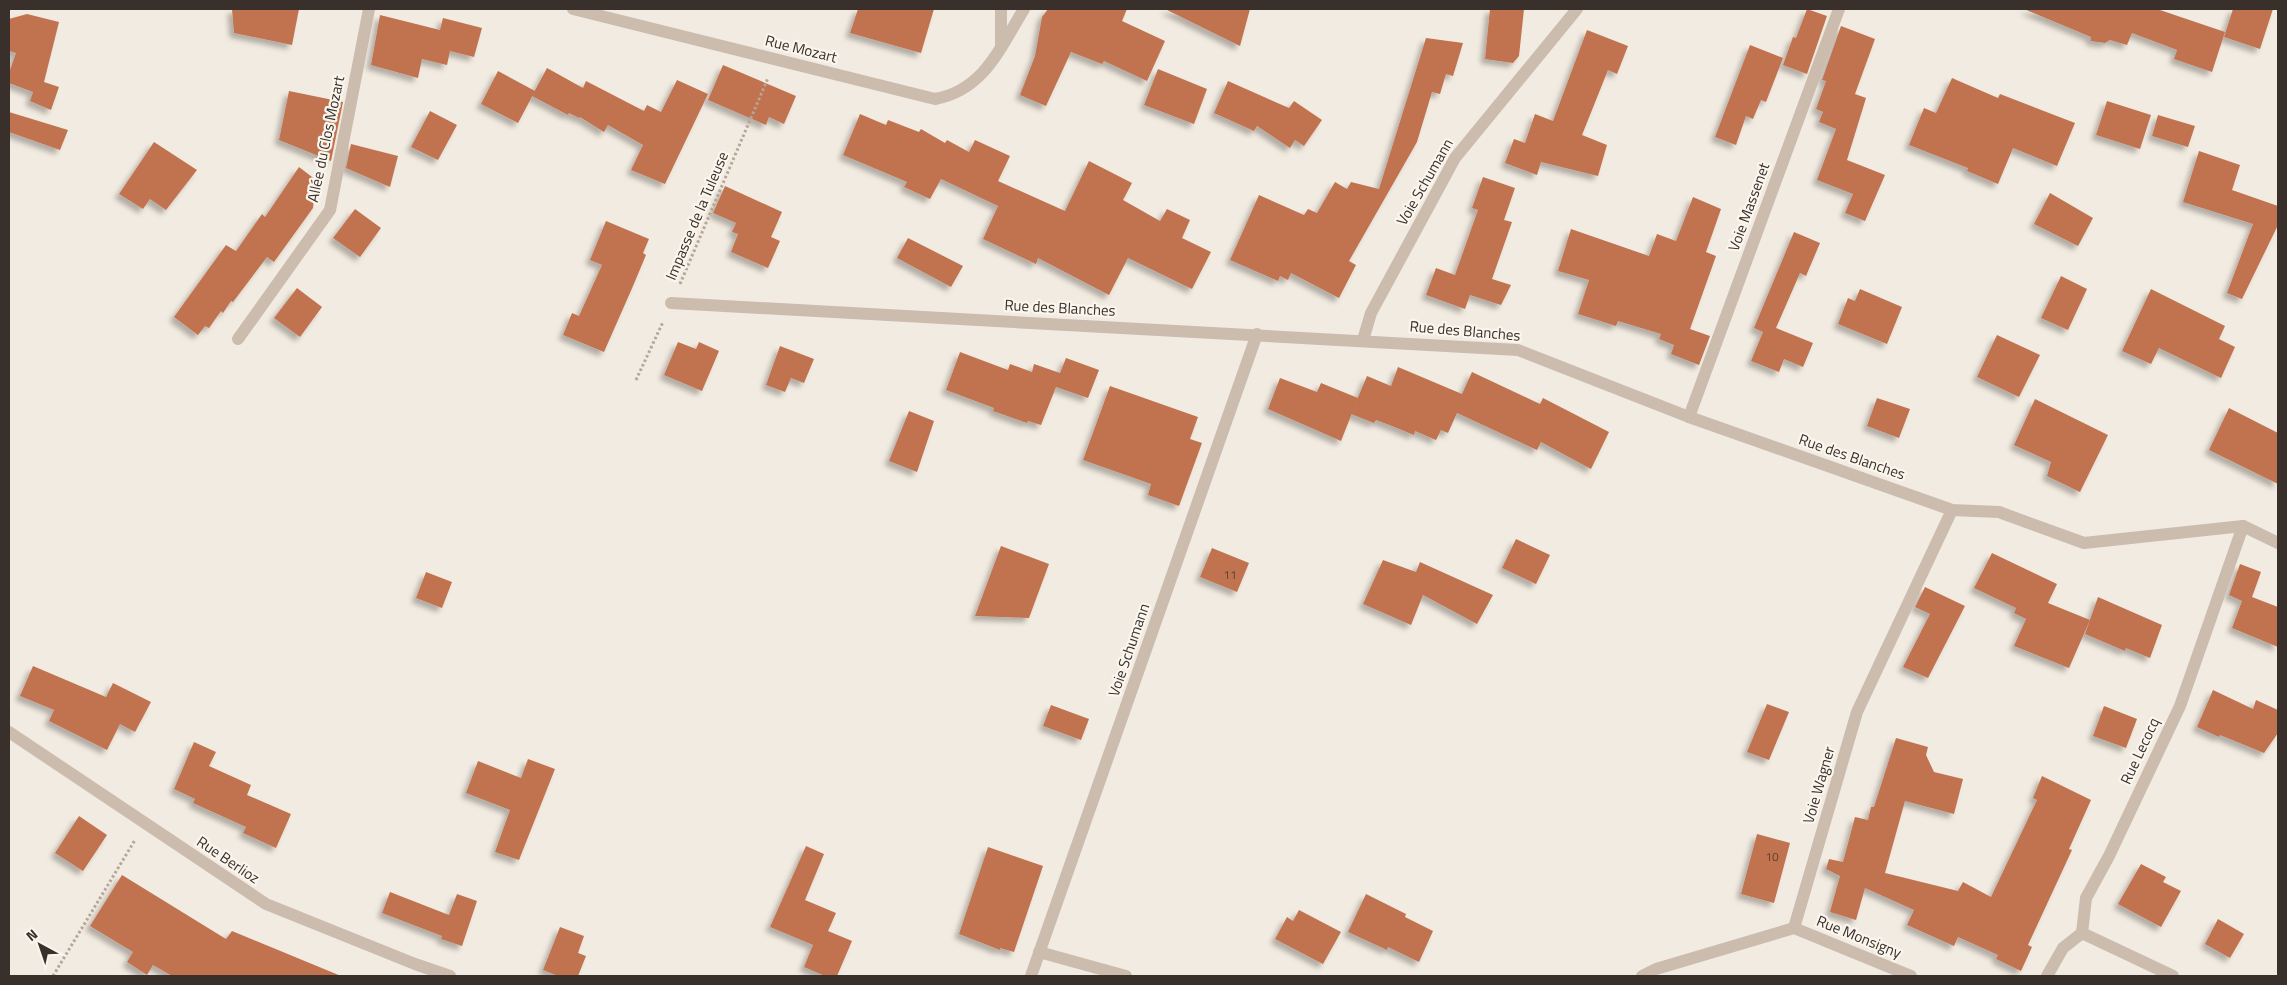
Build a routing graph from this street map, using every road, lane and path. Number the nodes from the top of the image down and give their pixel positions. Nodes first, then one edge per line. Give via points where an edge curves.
1 (369, 9) edge
2 (573, 9) edge
3 (1001, 9) edge
4 (1024, 9) edge
5 (1577, 9) edge
6 (1839, 9) edge
7 (1001, 46) junction
8 (775, 59) junction
9 (672, 303) junction
10 (1257, 334) junction
11 (238, 339) dead end
12 (1364, 340) junction
13 (636, 380) dead end
14 (1690, 417) junction
15 (1952, 510) junction
16 (2243, 526) junction
17 (2278, 542) edge
18 (9, 732) edge
19 (148, 826) junction
20 (1794, 928) junction
21 (2082, 933) junction
22 (1039, 952) junction
23 (53, 976) edge
24 (450, 976) edge
25 (1031, 976) edge
26 (1126, 976) edge
27 (1642, 976) edge
28 (1911, 976) edge
29 (2047, 976) edge
30 (2173, 976) edge

1 - 11 street, Allée du Clos Mozart via 330,210
2 - 8 street, Rue Mozart
3 - 7 street
4 - 7 street, Rue Mozart
5 - 12 street, Voie Schumann via 1455,158 1370,313
6 - 14 street, Voie Massenet
7 - 8 street, Rue Mozart via 970,86 935,99
8 - 9 path, Impasse de la Tuleuse
9 - 10 street, Rue des Blanches
9 - 13 path, Impasse de la Tuleuse
10 - 12 street, Rue des Blanches
10 - 22 street, Voie Schumann
12 - 14 street, Rue des Blanches via 1518,350
14 - 15 street, Rue des Blanches
15 - 16 street, Rue des Blanches via 1999,512 2084,542
15 - 20 street, Voie Wagner via 1857,712
16 - 17 street
16 - 21 street, Rue Lecocq via 2180,706 2086,898
18 - 19 street, Rue Berlioz
19 - 23 path via 133,841
19 - 24 street, Rue Berlioz via 266,904
20 - 27 street
20 - 28 street, Rue Monsigny
21 - 29 street via 2063,948
21 - 30 street
22 - 25 street, Voie Schumann
22 - 26 street

